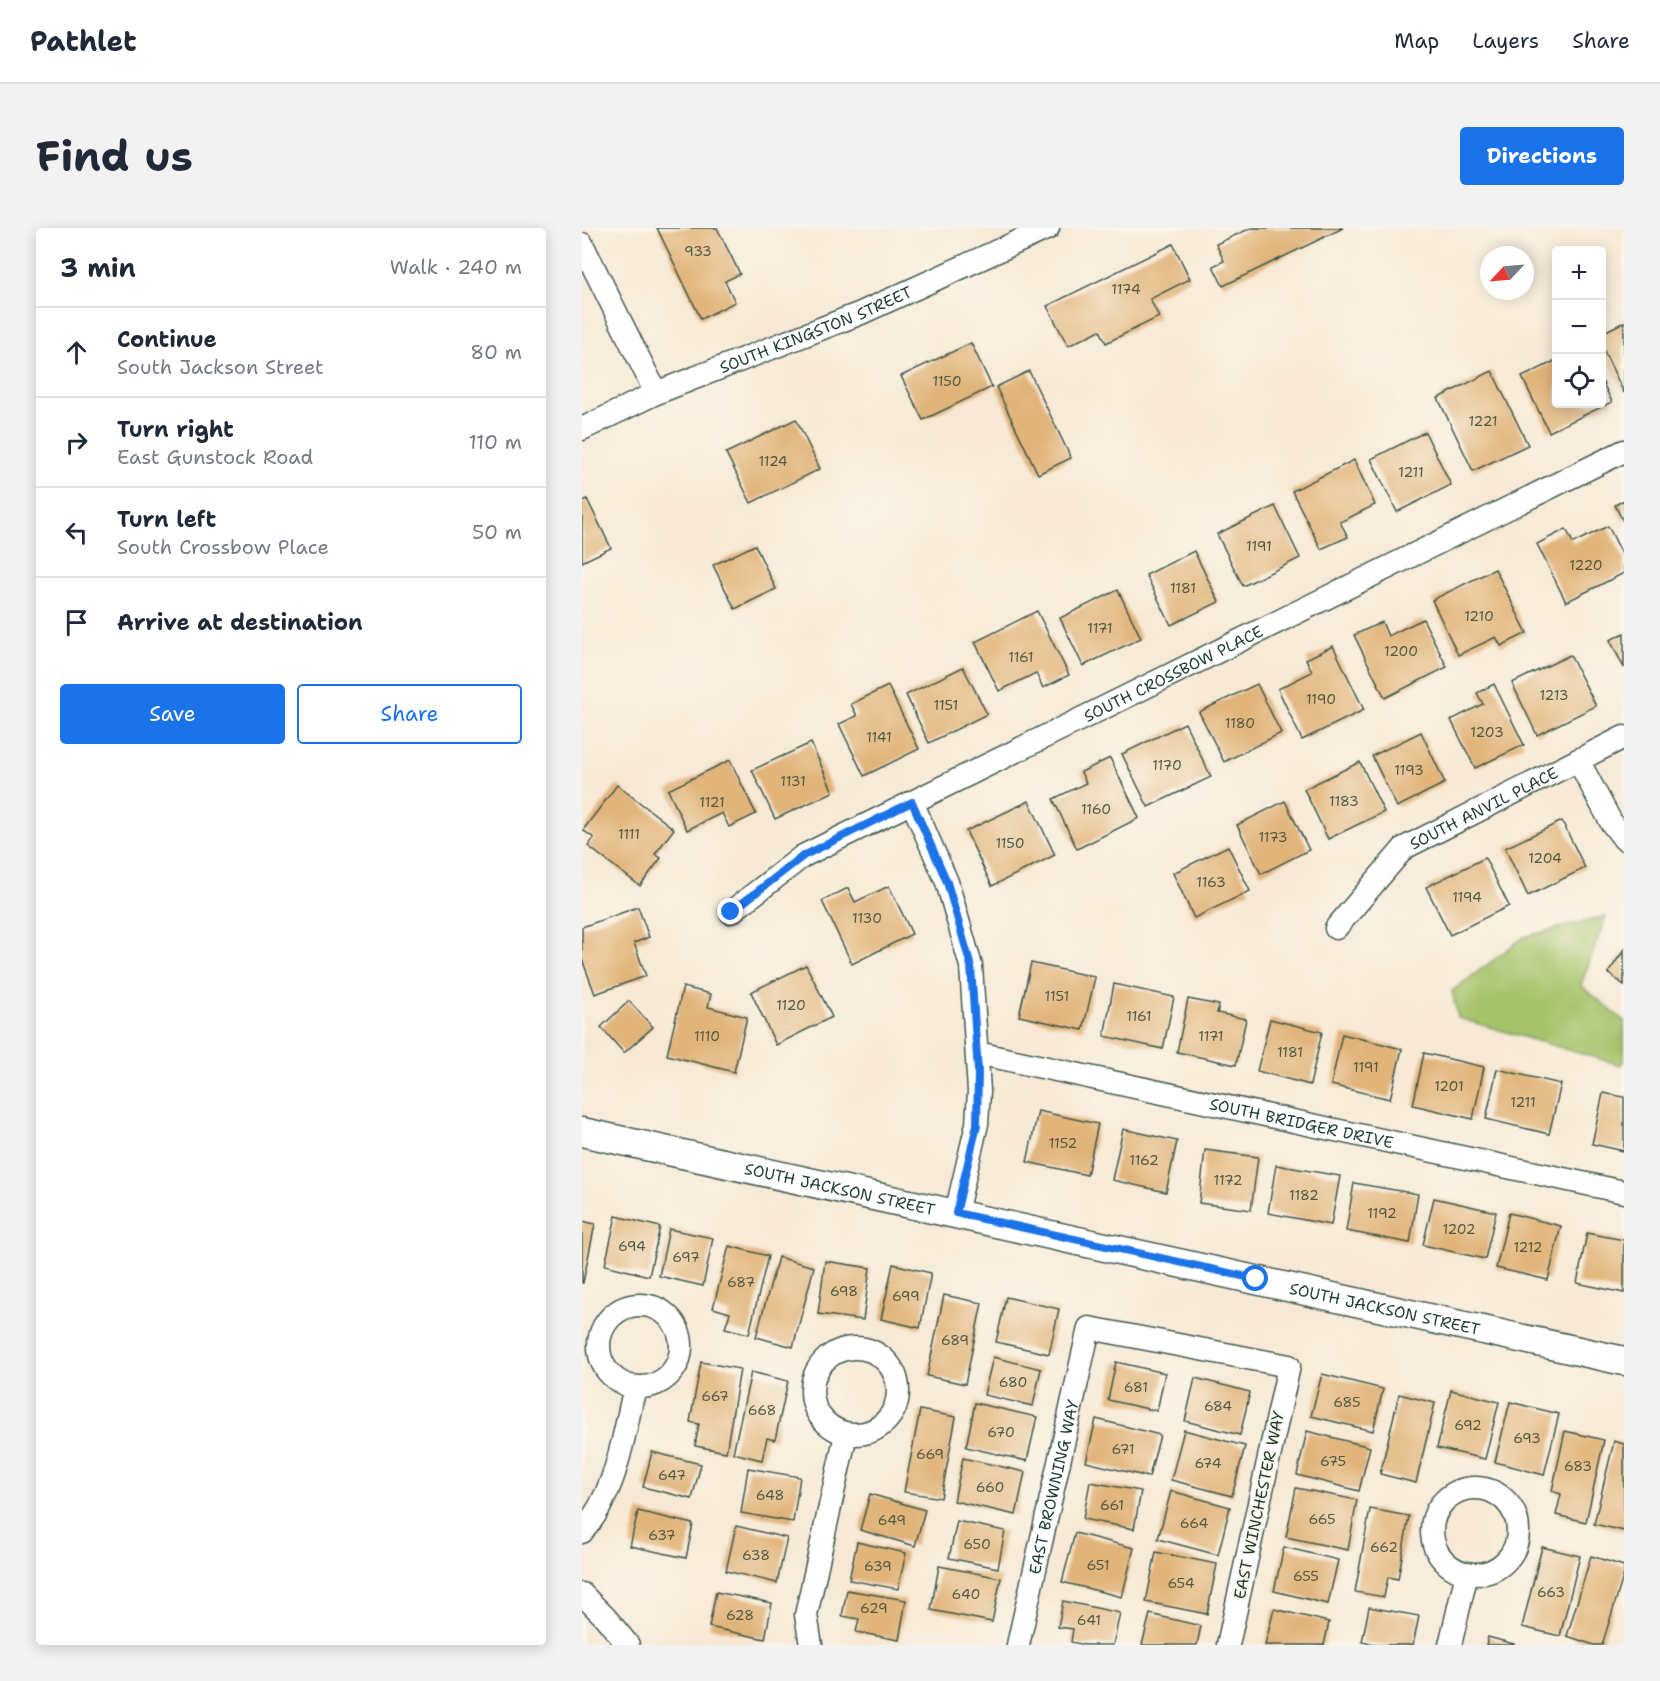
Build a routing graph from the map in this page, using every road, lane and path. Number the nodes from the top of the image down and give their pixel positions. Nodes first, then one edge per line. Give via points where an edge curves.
1 (1048, 228) edge
2 (582, 244) edge
3 (656, 393) junction
4 (582, 429) edge
5 (1624, 451) edge
6 (1624, 737) edge
7 (1578, 760) junction
8 (912, 802) junction
9 (1624, 839) edge
10 (731, 912) dead end
11 (1336, 928) dead end
12 (977, 1053) junction
13 (582, 1132) edge
14 (1624, 1192) edge
15 (956, 1213) junction
16 (1089, 1328) joint
17 (1624, 1361) edge
18 (636, 1387) dead end
19 (846, 1434) dead end
20 (582, 1532) edge
21 (1467, 1574) dead end
22 (582, 1594) edge
23 (628, 1645) edge
24 (811, 1645) edge
25 (1018, 1645) edge
26 (1228, 1645) edge
27 (1450, 1645) edge

1 - 3 street, SOUTH KINGSTON STREET via 861,313
2 - 3 street
3 - 4 street, SOUTH KINGSTON STREET
5 - 8 street, SOUTH CROSSBOW PLACE
6 - 7 street, SOUTH ANVIL PLACE
7 - 9 street
7 - 11 street, SOUTH ANVIL PLACE via 1404,848
8 - 10 street, SOUTH CROSSBOW PLACE via 803,856
8 - 12 street via 947,882 971,966
12 - 14 street, SOUTH BRIDGER DRIVE
12 - 15 street via 977,1125
13 - 15 street, SOUTH JACKSON STREET
15 - 17 street, SOUTH JACKSON STREET
16 - 25 street, EAST BROWNING WAY
16 - 26 street, EAST WINCHESTER WAY via 1289,1366
18 - 20 street via 609,1491
19 - 24 street via 806,1615
21 - 27 street
22 - 23 street

